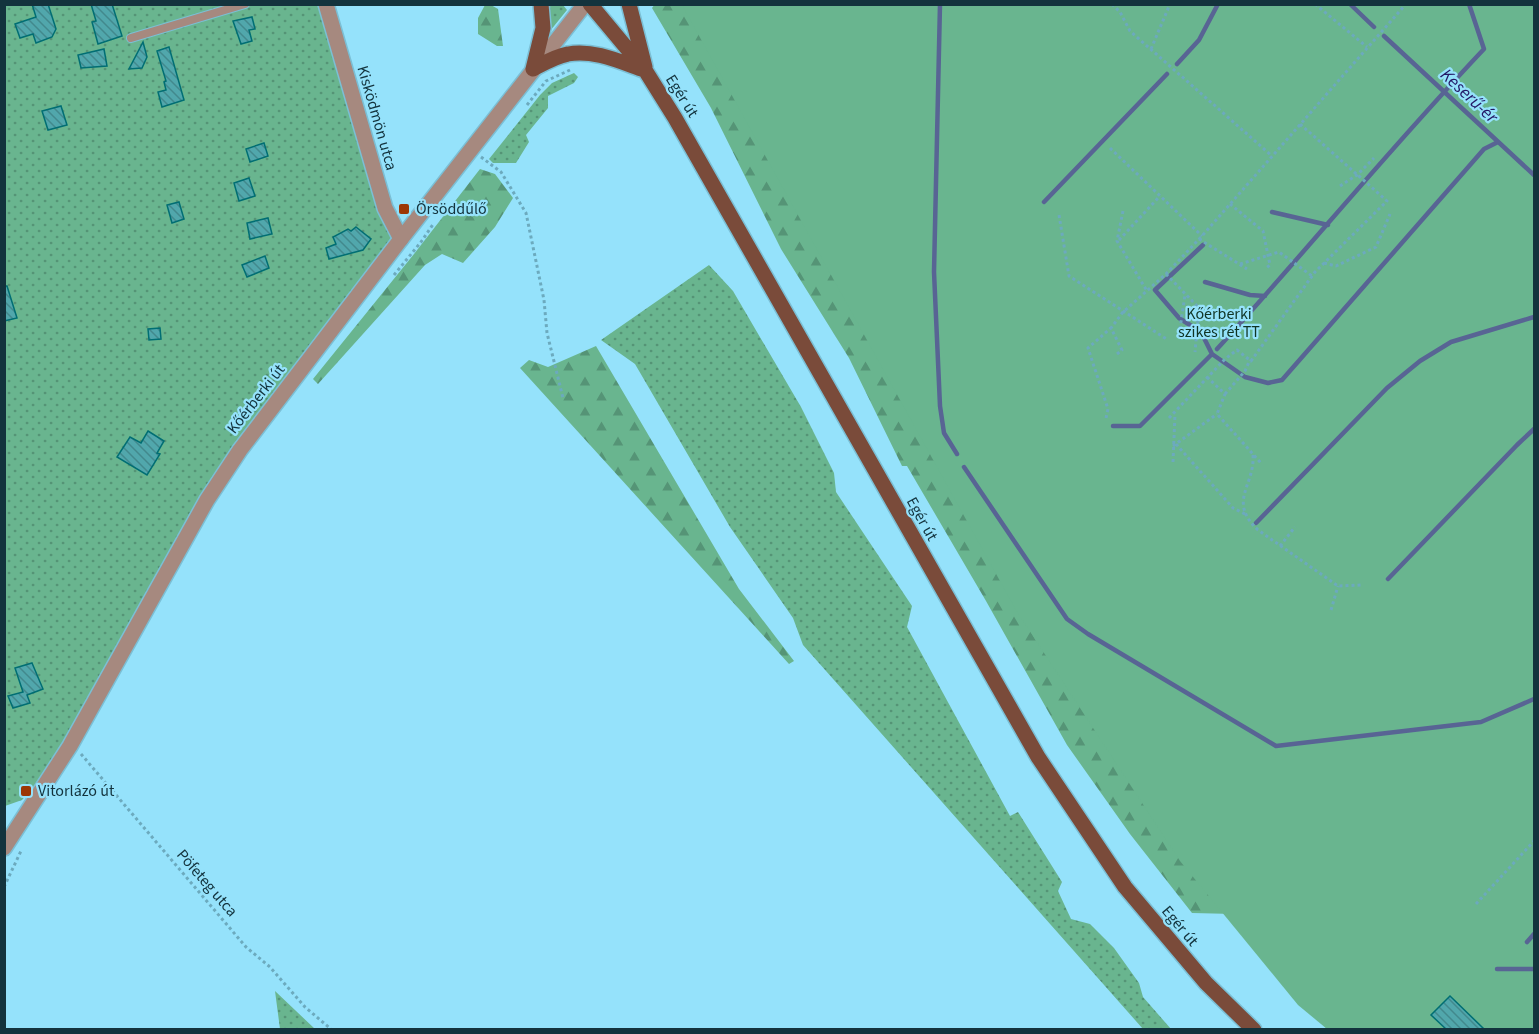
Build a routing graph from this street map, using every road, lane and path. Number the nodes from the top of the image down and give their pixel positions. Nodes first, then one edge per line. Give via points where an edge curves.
1 (245, 4) edge
2 (326, 4) edge
3 (541, 4) edge
4 (585, 4) edge
5 (590, 4) edge
6 (629, 4) edge
7 (1112, 4) edge
8 (1170, 4) edge
9 (1315, 4) edge
10 (1406, 4) edge
11 (131, 39) dead end
12 (1368, 48) junction
13 (1151, 49) junction
14 (575, 53) junction
15 (533, 69) junction
16 (645, 70) junction
17 (525, 106) dead end
18 (1300, 124) junction
19 (1110, 148) dead end
20 (471, 149) junction
21 (1272, 156) junction
22 (484, 158) junction
23 (1374, 158) dead end
24 (477, 166) dead end
25 (1357, 175) junction
26 (1340, 186) dead end
27 (1160, 196) junction
28 (1230, 204) junction
29 (1123, 211) dead end
30 (1390, 214) dead end
31 (1059, 215) dead end
32 (437, 218) dead end
33 (1202, 236) junction
34 (401, 239) junction
35 (1199, 239) junction
36 (1117, 241) junction
37 (1268, 255) junction
38 (1324, 263) junction
39 (1240, 264) junction
40 (1247, 268) dead end
41 (1265, 268) dead end
42 (1166, 274) junction
43 (394, 275) dead end
44 (1312, 276) junction
45 (1147, 291) junction
46 (1185, 294) junction
47 (1123, 312) junction
48 (1111, 328) junction
49 (1179, 335) dead end
50 (1168, 340) dead end
51 (1195, 352) dead end
52 (1117, 354) dead end
53 (1250, 360) junction
54 (1208, 377) junction
55 (1225, 394) junction
56 (563, 398) dead end
57 (1175, 412) junction
58 (1216, 414) junction
59 (1106, 418) dead end
60 (1169, 418) dead end
61 (1175, 445) junction
62 (1253, 455) junction
63 (1173, 462) dead end
64 (1260, 463) dead end
65 (1245, 514) junction
66 (1294, 527) dead end
67 (1280, 546) junction
68 (1362, 585) dead end
69 (1338, 586) junction
70 (1331, 610) dead end
71 (70, 746) junction
72 (12, 839) edge
73 (1534, 841) edge
74 (4, 887) edge
75 (1476, 904) dead end
76 (332, 1029) edge
77 (1254, 1029) edge

1 - 11 lane
2 - 34 street, Kisködmön utca via 385,208
3 - 15 main road via 543,28
4 - 15 street, Kőérberki út
5 - 16 main road, Egér út
6 - 16 main road
7 - 13 path via 1130,31
8 - 13 path
9 - 12 path
10 - 12 path
12 - 18 path
13 - 21 path
14 - 15 main road via 556,57
14 - 16 main road via 607,57
14 - 17 path via 574,68 546,81
15 - 20 street, Kőérberki út
16 - 77 main road, Egér út via 691,144 1038,757 1125,887 1206,983
18 - 21 path
18 - 25 path
19 - 27 path
20 - 22 path
20 - 34 street, Kőérberki út
21 - 28 path
22 - 24 path
22 - 56 path via 501,172 526,213
23 - 25 path
25 - 26 path
25 - 38 path via 1387,201
27 - 33 path
27 - 36 path
28 - 33 path
28 - 37 path via 1263,231
29 - 36 path
30 - 38 path via 1376,247 1336,266
31 - 47 path via 1069,276
32 - 43 path
33 - 35 path
34 - 71 street, Kőérberki út via 240,450 207,500
35 - 39 path
35 - 42 path
36 - 45 path
37 - 39 path
37 - 41 path via 1270,265
37 - 44 path via 1279,252
38 - 44 path
39 - 40 path
42 - 45 path
42 - 46 path
44 - 53 path
45 - 47 path
46 - 49 path
46 - 51 path via 1199,308
47 - 48 path
47 - 50 path
48 - 52 path via 1122,350
48 - 59 path via 1088,348 1108,409
53 - 54 path via 1237,350
53 - 55 path
54 - 55 path
54 - 57 path
55 - 58 path
57 - 60 path
57 - 61 path
58 - 61 path
58 - 62 path
61 - 63 path
61 - 65 path via 1233,508
62 - 64 path
62 - 65 path via 1254,465 1244,496
65 - 67 path via 1258,530
66 - 67 path
67 - 69 path
68 - 69 path
69 - 70 path
71 - 72 street, Kőérberki út
71 - 76 path, Pöfeteg utca via 246,947 270,967 304,1007
72 - 74 path via 14,869
73 - 75 path

